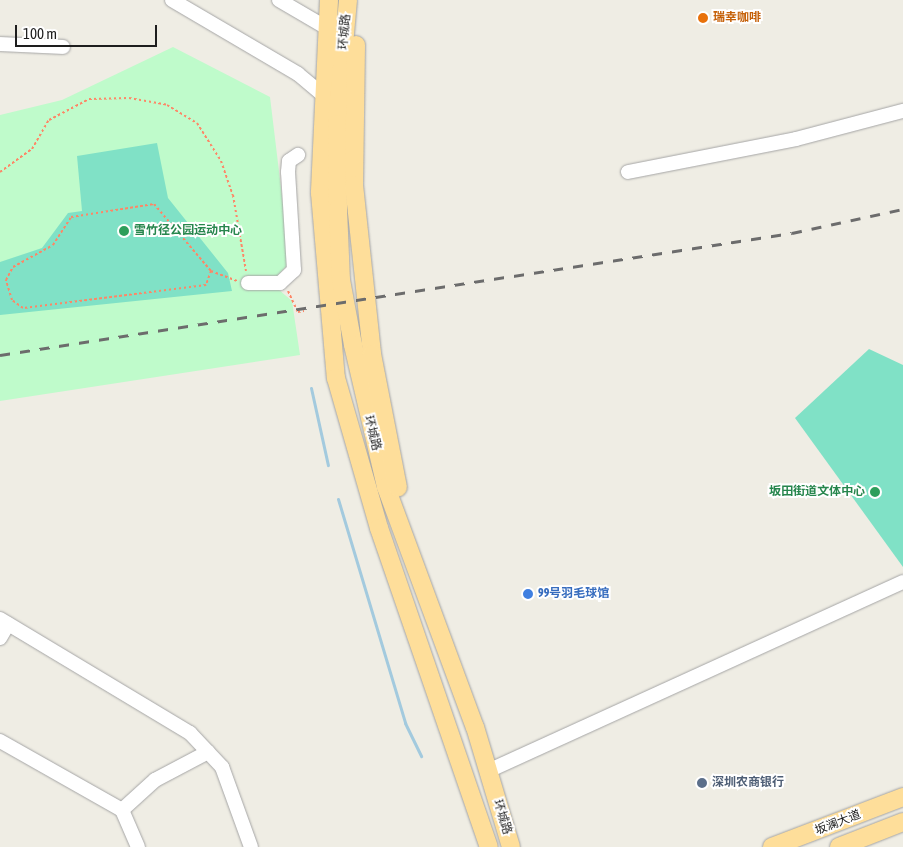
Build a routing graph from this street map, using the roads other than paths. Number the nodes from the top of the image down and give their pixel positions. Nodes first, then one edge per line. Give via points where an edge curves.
1 (172, 0) edge
2 (279, 0) edge
3 (329, 0) edge
4 (348, 0) edge
5 (360, 0) edge
6 (328, 28) junction
7 (0, 44) edge
8 (63, 48) dead end
9 (322, 94) junction
10 (903, 111) edge
11 (298, 155) dead end
12 (628, 172) dead end
13 (248, 282) road end
14 (903, 582) edge
15 (422, 588) junction
16 (4, 622) edge
17 (0, 638) edge
18 (0, 742) edge
19 (208, 752) junction
20 (488, 771) junction
21 (903, 797) edge
22 (122, 810) junction
23 (903, 822) edge
24 (511, 844) edge
25 (487, 845) edge
26 (138, 847) edge
27 (251, 847) edge
28 (772, 847) edge
29 (839, 847) edge

1 - 9 street via 298,74
2 - 6 street
3 - 6 main road, 环城路
4 - 15 main road, 环城路 via 337,124 342,280 386,487
5 - 15 main road via 352,100 361,257 383,422
6 - 9 main road, 环城路
7 - 8 street
9 - 25 main road, 环城路 via 322,254 336,378 378,528
10 - 12 street via 796,139
11 - 13 street via 289,162 288,172 294,270 280,283
14 - 20 street
15 - 20 main road, 环城路
16 - 17 street
16 - 19 street via 190,733
18 - 22 street
19 - 22 street via 155,780
19 - 27 street via 222,767
20 - 24 main road, 环城路
21 - 28 main road, 坂澜大道
22 - 26 street
23 - 29 main road, 坂澜大道

